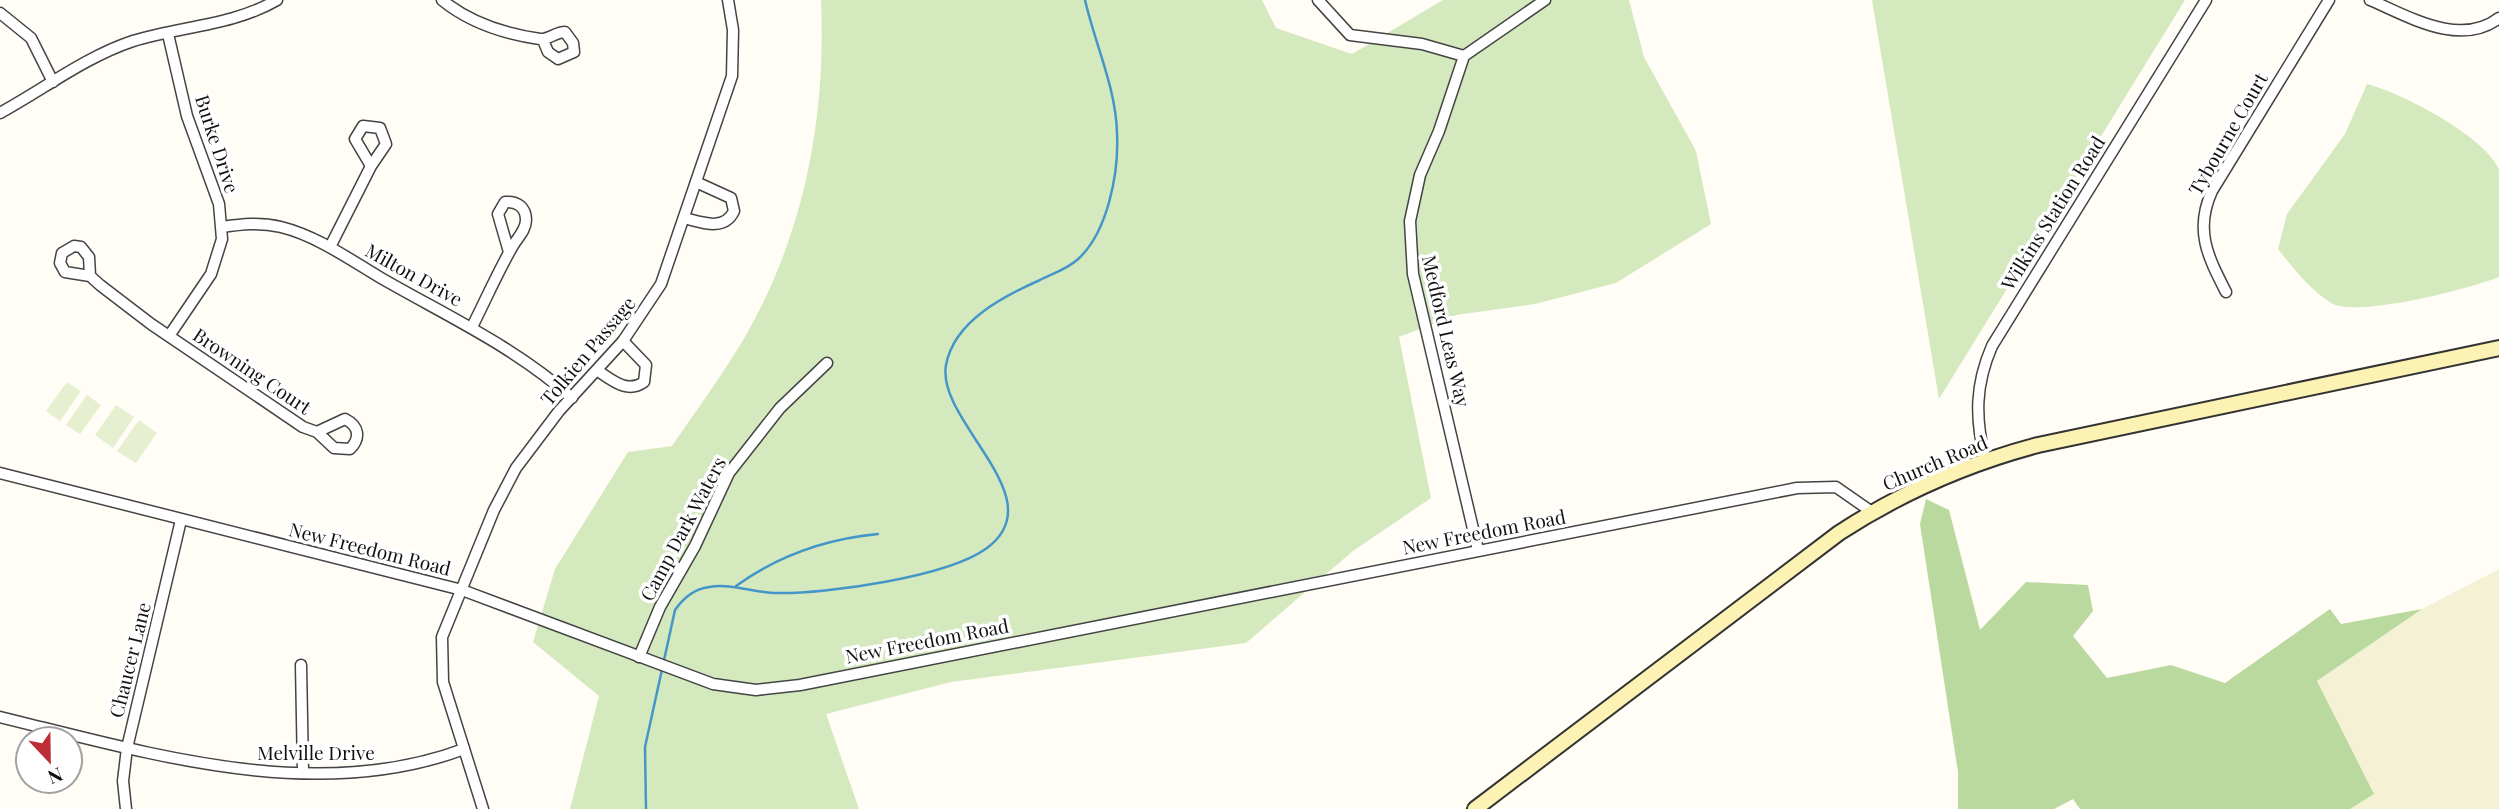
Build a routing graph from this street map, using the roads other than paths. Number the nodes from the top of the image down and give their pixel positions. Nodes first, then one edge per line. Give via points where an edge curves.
1 (277, 0) edge
2 (442, 0) edge
3 (728, 0) edge
4 (1318, 0) edge
5 (1545, 0) edge
6 (2206, 0) edge
7 (2329, 0) edge
8 (2370, 0) edge
9 (0, 13) edge
10 (2498, 21) edge
11 (168, 34) junction
12 (543, 40) dead end
13 (1464, 56) junction
14 (53, 82) junction
15 (0, 113) edge
16 (371, 166) dead end
17 (696, 182) junction
18 (684, 218) junction
19 (222, 227) junction
20 (330, 247) junction
21 (509, 252) junction
22 (90, 276) dead end
23 (2226, 292) dead end
24 (472, 327) junction
25 (169, 336) junction
26 (623, 341) junction
27 (2499, 348) edge
28 (827, 363) dead end
29 (597, 371) junction
30 (572, 398) junction
31 (317, 432) dead end
32 (1985, 459) junction
33 (0, 472) edge
34 (1872, 512) junction
35 (181, 520) junction
36 (1479, 550) junction
37 (462, 590) junction
38 (645, 659) junction
39 (301, 665) dead end
40 (0, 717) edge
41 (127, 748) junction
42 (464, 749) junction
43 (303, 771) junction
44 (126, 809) edge
45 (483, 809) edge
46 (1475, 809) edge

1 - 11 street via 234,19
2 - 12 street via 475,21
3 - 17 street, Tolkien Passage via 734,62
4 - 13 street via 1350,36 1413,42
5 - 13 street
6 - 32 street, Wilkins Station Road via 1992,346 1981,370 1978,392 1978,428
7 - 23 street, Tybourne Court via 2204,209 2204,245
8 - 10 street via 2445,28 2475,29
9 - 14 street via 32,38
11 - 14 street via 107,51
11 - 19 street, Burke Drive via 187,116 219,204
13 - 36 street, Medford Leas Way via 1413,196 1409,246
14 - 15 street
16 - 20 street
17 - 18 street, Tolkien Passage
17 - 18 street via 731,198 734,211 726,221 714,225
18 - 26 street, Tolkien Passage via 662,284
19 - 20 street, Milton Drive via 247,223 279,227
19 - 25 street, Burke Drive via 216,263
20 - 24 street, Milton Drive
21 - 21 street via 526,222 523,207 513,201 505,202 498,214
21 - 24 street
22 - 25 street, Browning Court
24 - 30 street, Milton Drive via 541,370
25 - 31 street, Browning Court
26 - 29 street, Tolkien Passage
26 - 29 street via 646,365 644,382 623,386
27 - 32 main road, Church Road
28 - 38 street, Camp Dark Waters via 780,408 729,473 660,607
29 - 30 street, Tolkien Passage
30 - 37 street, Tolkien Passage via 507,482
32 - 34 main road, Church Road
33 - 35 street, New Freedom Road
34 - 36 street, New Freedom Road via 1836,487 1812,486
34 - 46 main road, Church Road
35 - 37 street, New Freedom Road
35 - 41 street, Chaucer Lane
36 - 38 street, New Freedom Road via 800,685 736,689
37 - 38 street, New Freedom Road
37 - 42 street via 442,637 440,657
39 - 43 street
40 - 41 street, Melville Drive
41 - 43 street, Melville Drive via 251,772
41 - 44 street, Chaucer Lane
42 - 43 street, Melville Drive via 389,770
42 - 45 street

